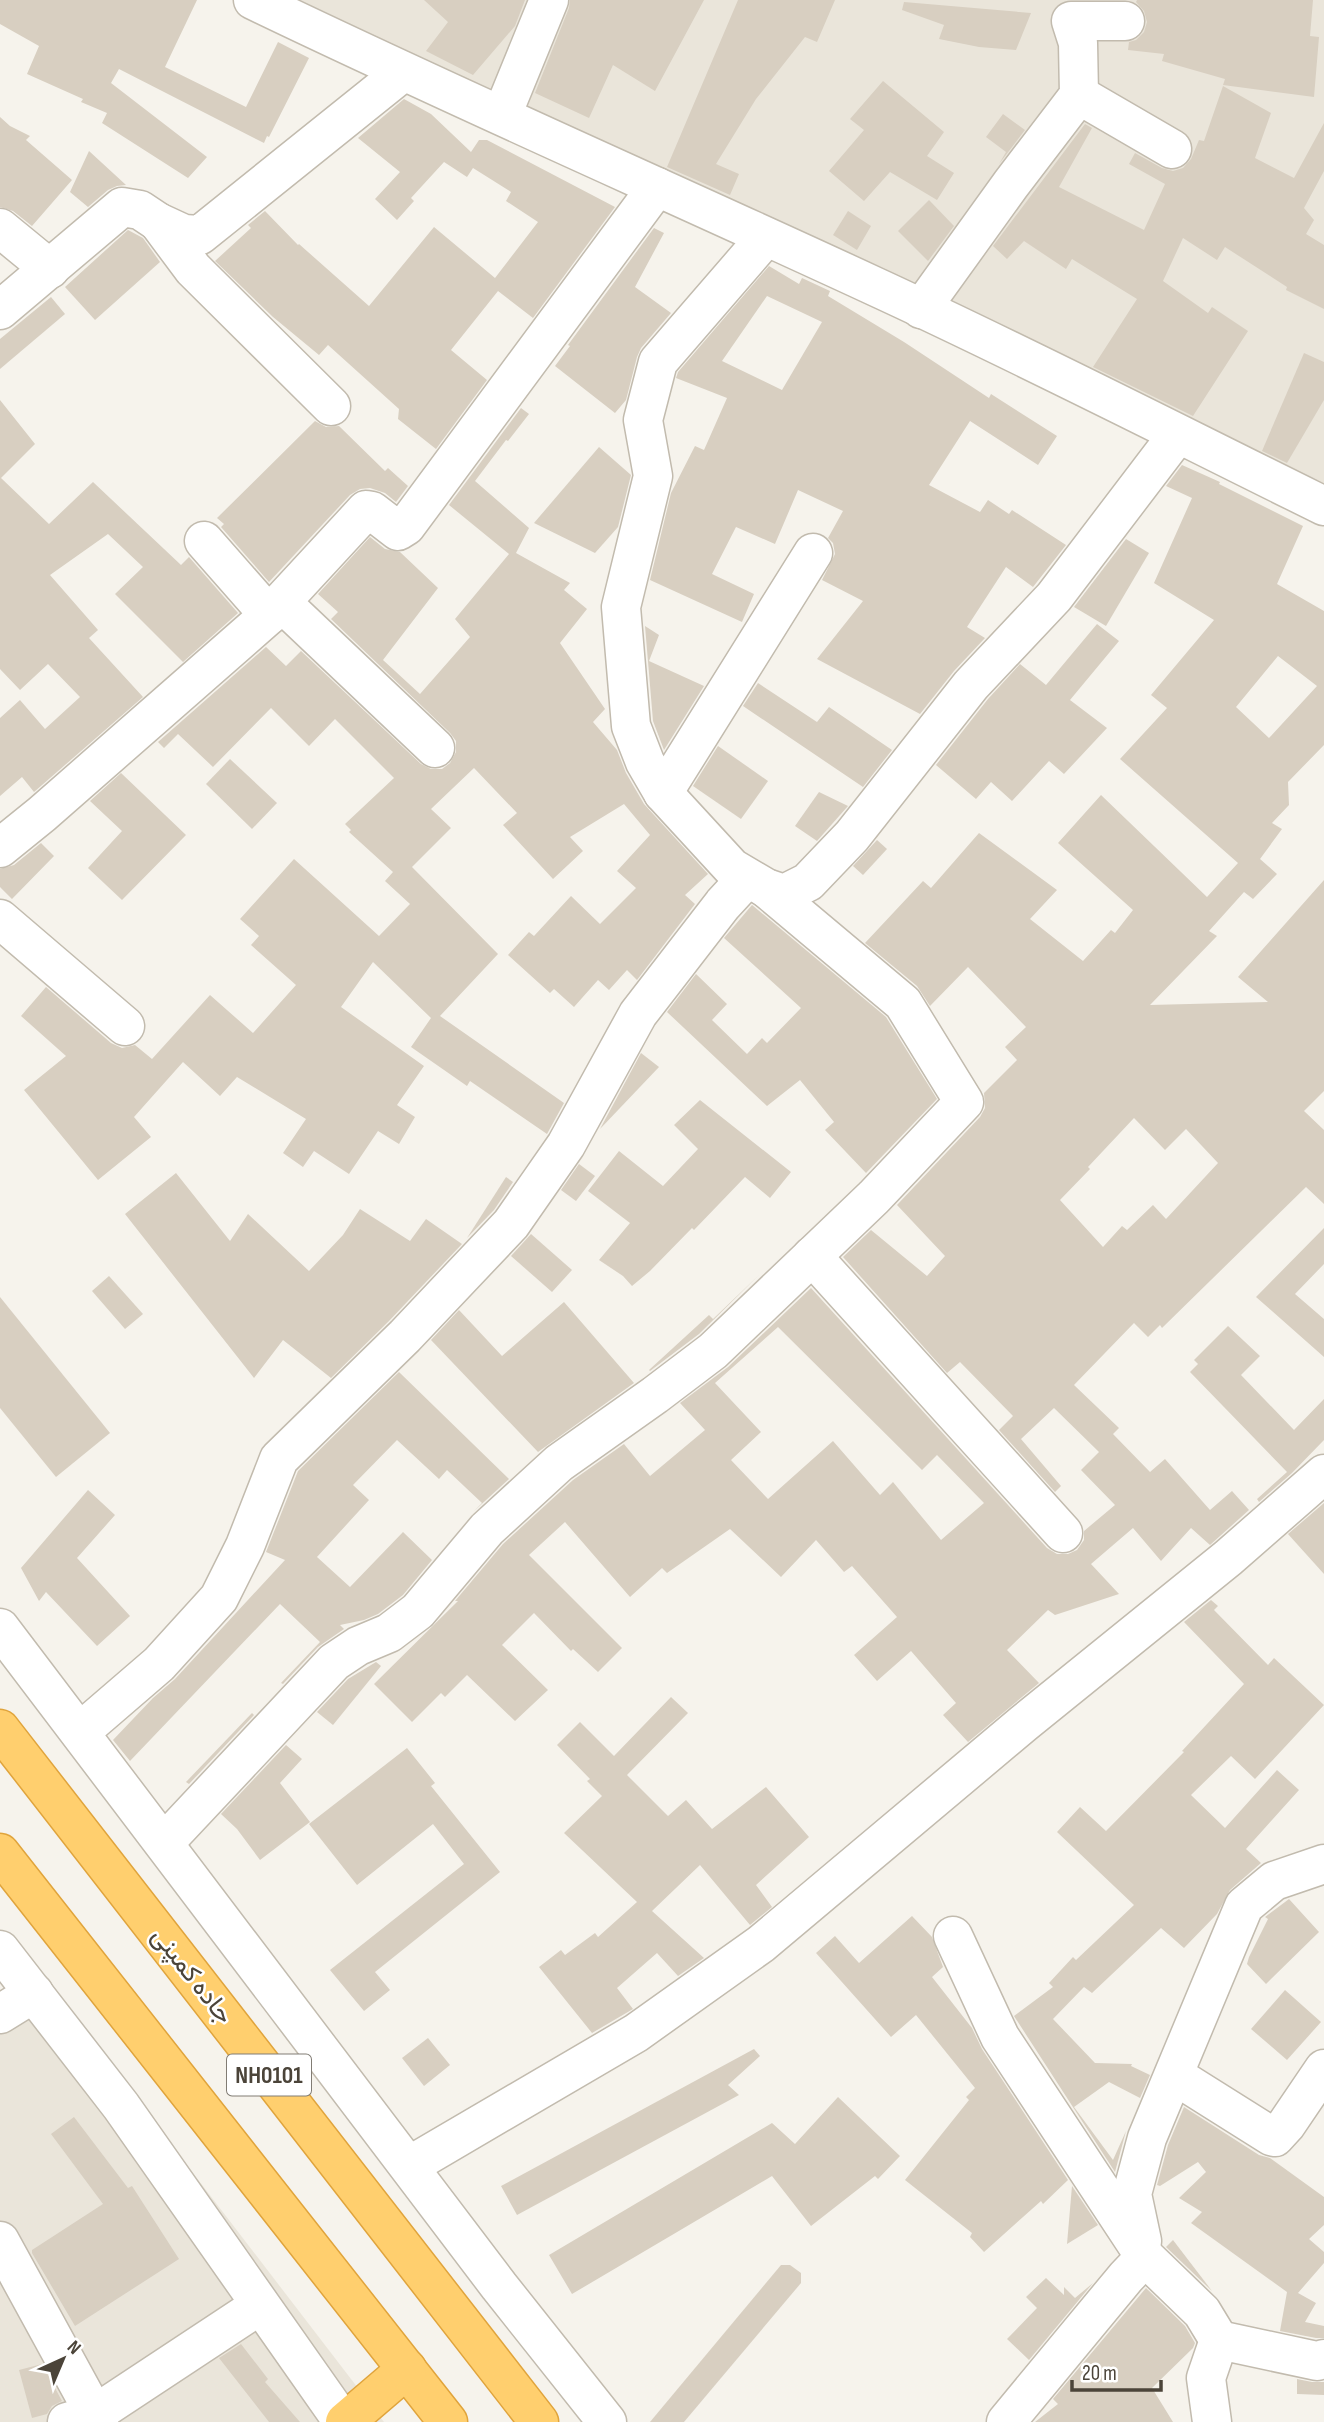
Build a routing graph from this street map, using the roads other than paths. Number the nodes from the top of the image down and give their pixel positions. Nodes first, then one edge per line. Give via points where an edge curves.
1 (253, 0) edge
2 (549, 0) edge
3 (1125, 21) dead end
4 (402, 72) junction
5 (1079, 95) junction
6 (502, 115) junction
7 (1172, 149) dead end
8 (657, 187) junction
9 (158, 222) junction
10 (0, 228) edge
11 (766, 237) junction
12 (50, 269) junction
13 (921, 309) junction
14 (0, 310) edge
15 (331, 406) dead end
16 (1178, 434) junction
17 (1324, 506) edge
18 (204, 541) dead end
19 (813, 553) dead end
20 (275, 609) junction
21 (436, 748) dead end
22 (663, 793) junction
23 (0, 848) edge
24 (756, 883) junction
25 (0, 919) edge
26 (125, 1026) dead end
27 (812, 1256) junction
28 (1324, 1474) edge
29 (1063, 1533) dead end
30 (0, 1628) edge
31 (0, 1728) edge
32 (80, 1732) junction
33 (163, 1843) junction
34 (0, 1853) edge
35 (1324, 1864) edge
36 (953, 1936) dead end
37 (0, 1950) edge
38 (34, 1993) junction
39 (0, 2014) edge
40 (1324, 2069) edge
41 (1174, 2075) junction
42 (409, 2166) junction
43 (0, 2241) edge
44 (1145, 2257) junction
45 (260, 2305) junction
46 (1219, 2340) junction
47 (1324, 2359) edge
48 (407, 2369) junction
49 (87, 2419) edge
50 (344, 2422) edge
51 (448, 2422) edge
52 (539, 2422) edge
53 (607, 2422) edge
54 (1006, 2422) edge
55 (1212, 2422) edge

1 - 4 street
2 - 6 street
3 - 5 street via 1071,21 1078,43
4 - 6 street
4 - 9 street via 200,235 184,234
5 - 7 street
5 - 13 street
6 - 8 street
8 - 11 street
8 - 20 street via 406,526 398,531 366,510
9 - 12 street via 140,210 122,207
9 - 15 street via 192,269
10 - 12 street
11 - 13 street
11 - 22 street via 658,362 643,420 653,476 621,607 631,726
12 - 14 street
13 - 16 street
16 - 17 street
16 - 24 street via 1054,597 971,685 852,836 808,882 784,894
18 - 20 street
19 - 22 street
20 - 21 street
20 - 23 street
22 - 24 street via 732,868
24 - 27 street via 903,1003 964,1102
24 - 32 street via 723,904 638,1014 566,1145 511,1224 279,1459 219,1598 159,1664
25 - 26 street
27 - 29 street
27 - 33 street via 713,1351 559,1463 487,1528 418,1611 389,1633 334,1662
28 - 42 street via 761,1944 636,2033
30 - 32 street
31 - 52 highway, جاده کمپنی / NH0101
32 - 33 street
33 - 42 street
34 - 48 highway, NH0101
35 - 41 street via 1274,1881 1244,1906
36 - 44 street via 1000,2037
37 - 38 street
38 - 39 street
38 - 45 street via 121,2106
40 - 41 street via 1275,2137
41 - 44 street via 1147,2138 1132,2194
42 - 53 street
43 - 49 street
44 - 46 street via 1202,2312
44 - 54 street
45 - 49 street
45 - 50 street
46 - 47 street
46 - 55 street via 1206,2378
48 - 50 highway
48 - 51 highway, NH0101

